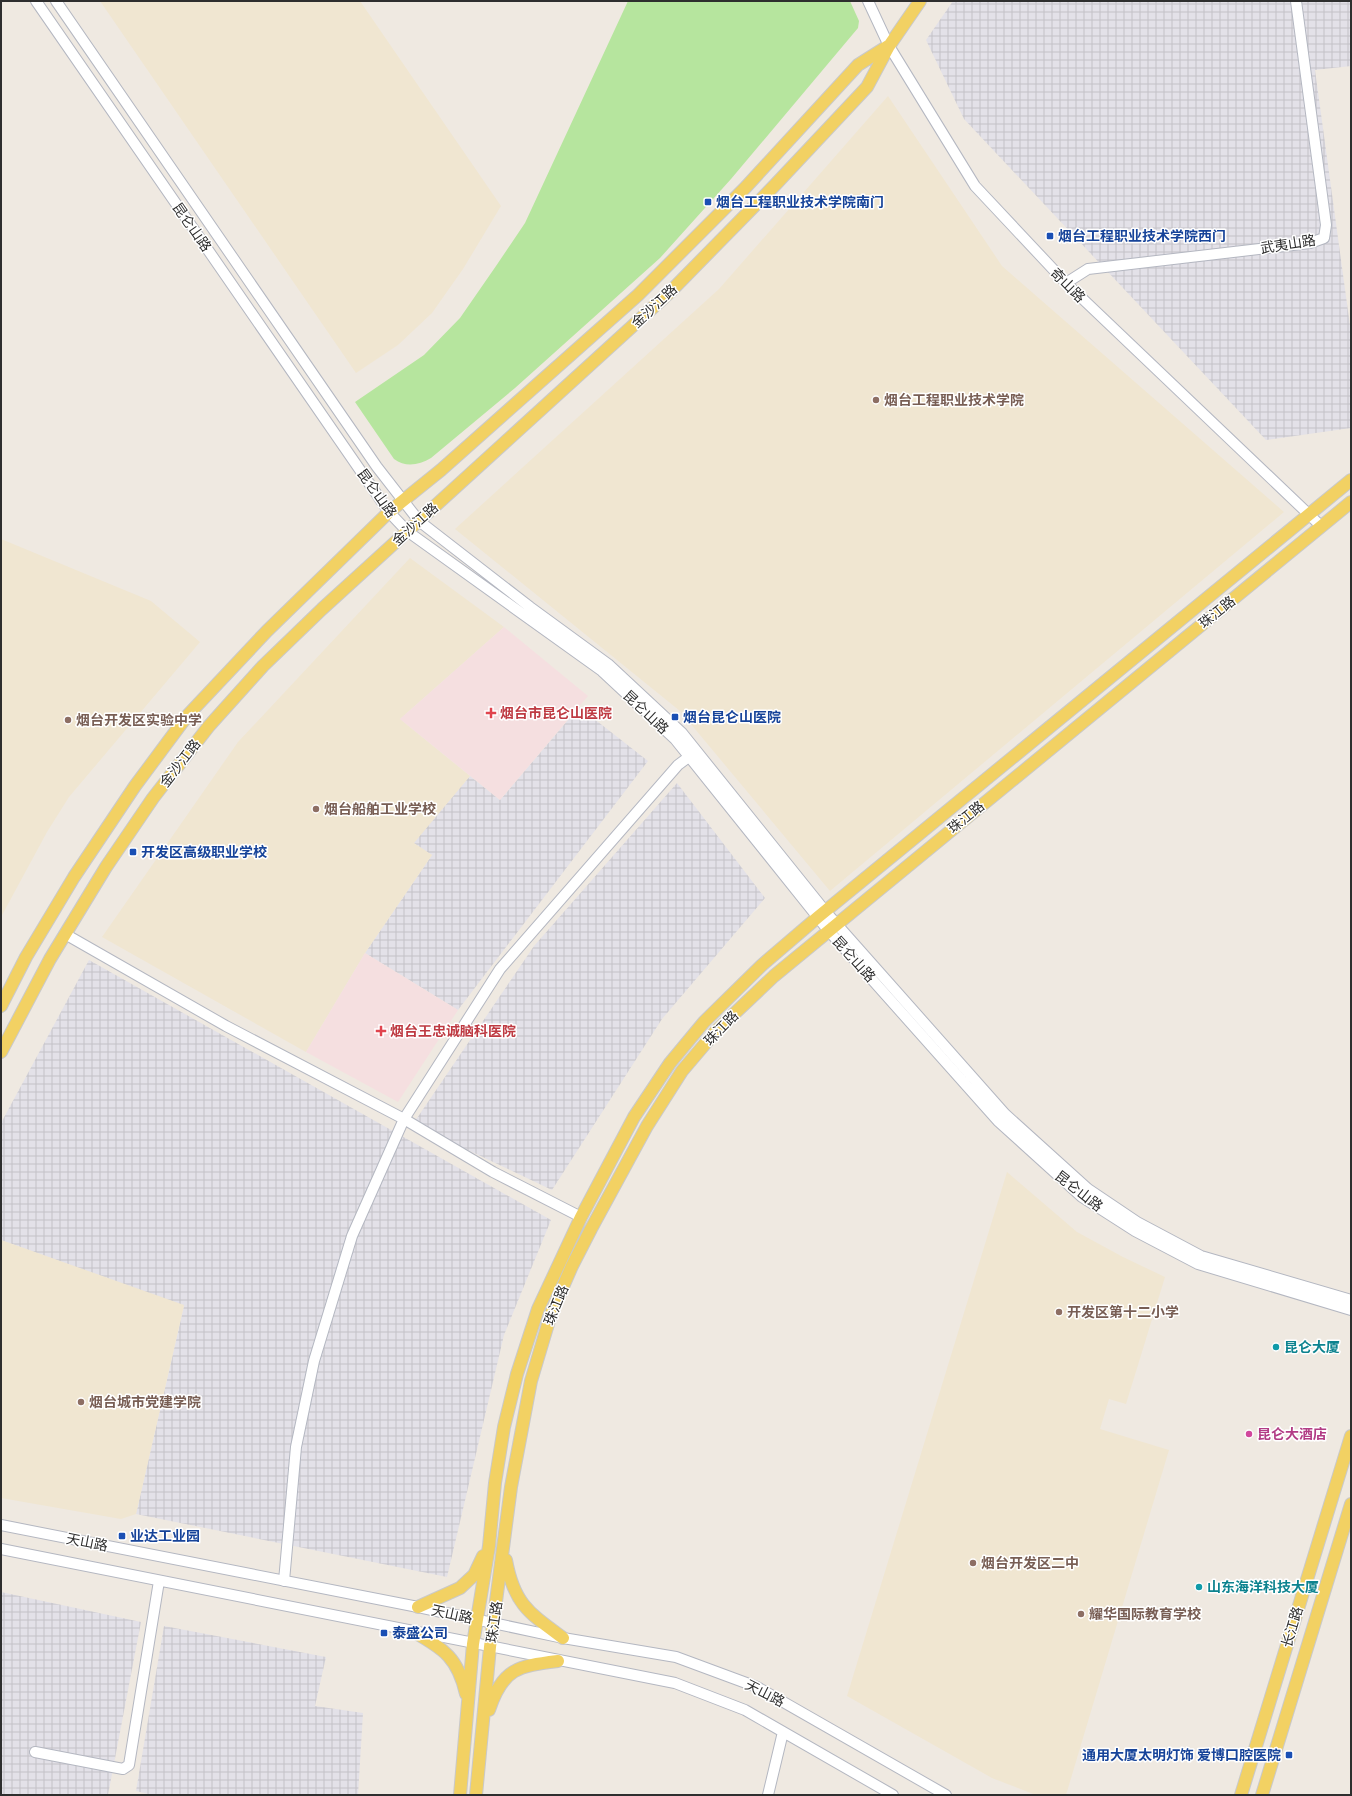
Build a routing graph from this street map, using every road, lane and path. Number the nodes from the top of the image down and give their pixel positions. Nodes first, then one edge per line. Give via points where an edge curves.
1 (36, 1) edge
2 (56, 1) edge
3 (868, 1) edge
4 (920, 1) edge
5 (1296, 1) edge
6 (889, 46) junction
7 (1066, 284) junction
8 (1351, 480) edge
9 (403, 501) junction
10 (1351, 502) edge
11 (389, 512) junction
12 (1311, 515) junction
13 (419, 520) junction
14 (1321, 526) junction
15 (407, 531) junction
16 (697, 752) junction
17 (821, 914) junction
18 (832, 927) junction
19 (65, 934) junction
20 (1, 1006) edge
21 (1, 1052) edge
22 (404, 1119) junction
23 (581, 1217) junction
24 (1351, 1300) edge
25 (1351, 1310) edge
26 (1351, 1436) edge
27 (1351, 1504) edge
28 (1, 1524) edge
29 (488, 1546) junction
30 (1, 1549) edge
31 (504, 1549) junction
32 (159, 1581) junction
33 (284, 1581) junction
34 (418, 1606) junction
35 (478, 1619) junction
36 (494, 1622) junction
37 (414, 1632) junction
38 (564, 1638) junction
39 (473, 1644) junction
40 (490, 1647) junction
41 (558, 1661) junction
42 (468, 1704) junction
43 (783, 1732) junction
44 (481, 1742) junction
45 (35, 1752) dead end
46 (460, 1795) edge
47 (476, 1795) edge
48 (768, 1795) edge
49 (893, 1795) edge
50 (946, 1795) edge
51 (1241, 1795) edge
52 (1262, 1795) edge

1 - 11 street, 昆仑山路
2 - 9 street, 昆仑山路
3 - 6 street, 奇山路
4 - 6 main road, 金沙江路
5 - 7 street, 武夷山路 via 1326,224 1324,238 1310,243 1088,269
6 - 7 street, 奇山路 via 974,186
6 - 9 main road, 金沙江路 via 858,65 745,188 638,295
6 - 13 main road, 金沙江路 via 867,87 671,291
7 - 12 street, 奇山路
8 - 12 main road
9 - 11 main road, 金沙江路
9 - 13 street, 昆仑山路
10 - 14 main road, 珠江路
11 - 15 street, 昆仑山路
11 - 20 main road, 金沙江路 via 267,630 187,716 135,786 74,877 26,957
12 - 14 street, 奇山路
12 - 17 main road
13 - 15 main road, 金沙江路
13 - 16 street, 昆仑山路 via 608,664 682,732
14 - 18 main road, 珠江路
15 - 17 street, 昆仑山路 via 602,671 669,734
15 - 19 main road, 金沙江路 via 264,666 209,726 148,805
16 - 17 street, 昆仑山路
16 - 22 street via 678,766 500,969
17 - 18 street, 昆仑山路
17 - 23 main road via 762,965 704,1022 670,1063 634,1117
18 - 24 street, 昆仑山路 via 1005,1114 1088,1189 1138,1222 1201,1256
18 - 25 street, 昆仑山路 via 998,1121 1082,1197 1135,1231 1198,1264
18 - 31 main road, 珠江路 via 774,976 716,1031 682,1071 647,1126 591,1229 551,1314 530,1380 511,1487
19 - 21 main road, 金沙江路
19 - 22 street via 226,1026
22 - 23 street via 493,1172
22 - 33 street via 352,1236 314,1361 296,1447
23 - 29 main road via 538,1309 518,1374 504,1427
26 - 51 main road, 长江路
27 - 52 main road, 长江路
28 - 33 street, 天山路
29 - 34 main road via 474,1575 460,1588
29 - 35 main road
30 - 32 street, 天山路
31 - 36 main road, 珠江路
31 - 38 main road via 508,1575 524,1608
32 - 37 street, 天山路
32 - 45 street via 129,1765 123,1769
33 - 34 street, 天山路
34 - 35 street, 天山路
35 - 36 street, 天山路
35 - 39 main road
36 - 38 street, 天山路
36 - 40 main road, 珠江路
37 - 39 street, 天山路
37 - 42 main road via 435,1644 450,1657 460,1671
38 - 50 street, 天山路 via 676,1657 757,1687
39 - 40 street, 天山路
39 - 42 main road
40 - 41 street, 天山路
40 - 44 main road, 珠江路
41 - 43 street, 天山路 via 675,1683 745,1710
41 - 44 main road via 528,1665 504,1678 495,1691
42 - 46 main road
43 - 48 street
43 - 49 street, 天山路
44 - 47 main road, 珠江路

